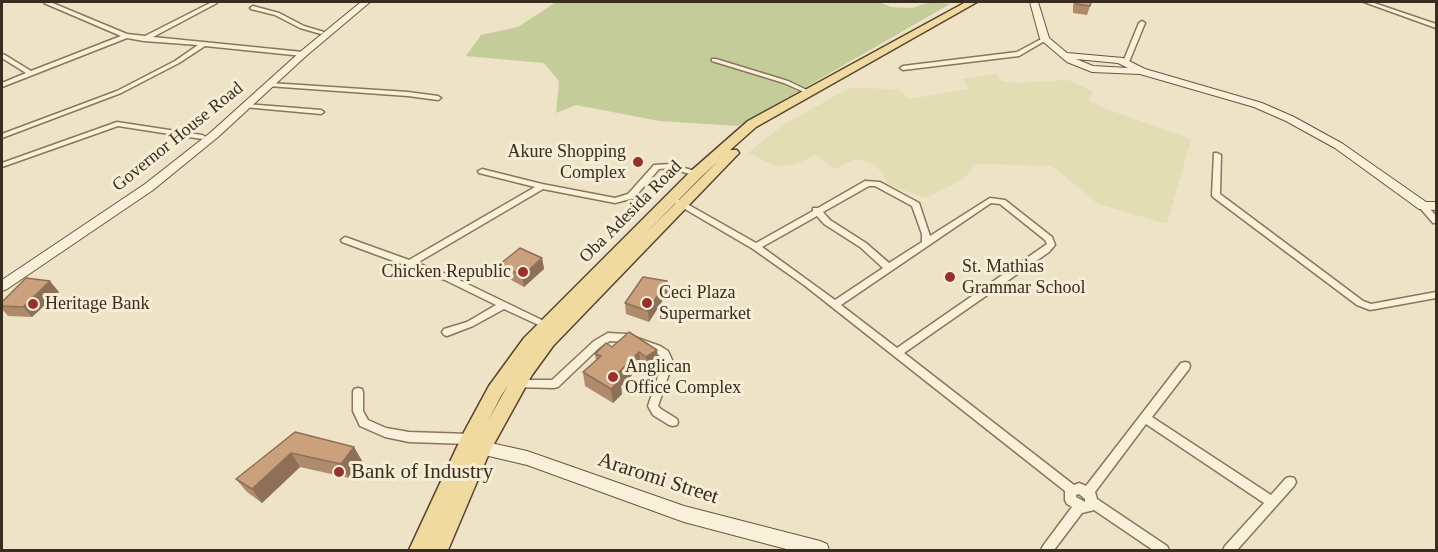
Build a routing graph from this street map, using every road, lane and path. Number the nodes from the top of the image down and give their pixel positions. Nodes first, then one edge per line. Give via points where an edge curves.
1 (46, 2) edge
2 (215, 2) edge
3 (364, 2) edge
4 (972, 2) edge
5 (986, 2) edge
6 (1034, 2) edge
7 (1367, 2) edge
8 (253, 8) dead end
9 (1142, 23) dead end
10 (1437, 26) edge
11 (321, 32) junction
12 (126, 36) junction
13 (144, 39) junction
14 (1045, 39) junction
15 (202, 45) junction
16 (299, 54) junction
17 (1064, 55) junction
18 (3, 56) edge
19 (714, 60) dead end
20 (1126, 62) junction
21 (903, 68) dead end
22 (1142, 71) junction
23 (31, 74) junction
24 (2, 85) edge
25 (270, 85) junction
26 (806, 91) junction
27 (438, 98) dead end
28 (246, 106) junction
29 (321, 112) dead end
30 (2, 136) edge
31 (202, 137) junction
32 (1217, 155) dead end
33 (2, 165) edge
34 (482, 171) dead end
35 (696, 174) junction
36 (542, 186) junction
37 (677, 202) junction
38 (1423, 206) junction
39 (1437, 206) edge
40 (816, 210) junction
41 (806, 217) junction
42 (1437, 221) edge
43 (827, 222) junction
44 (345, 240) dead end
45 (926, 244) junction
46 (756, 247) junction
47 (411, 263) junction
48 (889, 268) junction
49 (2, 277) edge
50 (2, 286) edge
51 (1437, 295) edge
52 (835, 304) junction
53 (502, 305) junction
54 (544, 325) junction
55 (447, 332) dead end
56 (898, 352) junction
57 (1185, 366) dead end
58 (517, 384) junction
59 (358, 392) dead end
60 (1145, 418) junction
61 (673, 422) dead end
62 (476, 443) junction
63 (1290, 482) dead end
64 (1072, 490) junction
65 (1090, 498) junction
66 (1272, 502) junction
67 (1079, 507) junction
68 (419, 550) edge
69 (438, 550) edge
70 (820, 550) edge
71 (1047, 550) edge
72 (1162, 550) edge
73 (1229, 550) edge

1 - 12 street
2 - 13 street
3 - 11 main road, Governor House Road
3 - 16 main road, Governor House Road
4 - 26 main road, Oba Adesida Road
5 - 37 main road, Oba Adesida Road via 783,115
6 - 14 main road
7 - 10 street
8 - 11 street
9 - 20 street
11 - 16 main road, Governor House Road
12 - 13 street
12 - 23 street
13 - 15 street
14 - 17 main road
14 - 21 street via 1019,54
15 - 16 street
15 - 30 street via 119,93
16 - 25 main road, Governor House Road
16 - 31 main road, Governor House Road
17 - 20 main road
17 - 22 main road via 1092,69
18 - 23 street
19 - 26 street
20 - 22 main road
22 - 38 main road via 1238,98 1290,118 1339,146
23 - 24 street
25 - 27 street
25 - 28 main road, Governor House Road
26 - 35 main road, Oba Adesida Road via 752,124
28 - 29 street
28 - 50 main road, Governor House Road via 149,187
31 - 33 street via 117,124
31 - 49 main road, Governor House Road via 133,192
32 - 51 street via 1215,192 1220,199 1360,303 1370,307
34 - 36 street
35 - 36 street via 670,166 657,167 631,196 615,201
35 - 37 main road, Oba Adesida Road
36 - 47 street
37 - 46 street
37 - 54 main road, Oba Adesida Road
37 - 58 main road, Oba Adesida Road via 547,342
38 - 39 main road
38 - 42 street
40 - 41 street
40 - 43 street
40 - 45 street via 864,183 877,184 916,205
41 - 43 street
41 - 46 street
43 - 48 street
44 - 47 street
45 - 48 street
45 - 56 street via 993,199 1051,242 1046,250
46 - 52 street
47 - 53 street
48 - 52 street
52 - 56 street
53 - 54 street
53 - 55 street
54 - 62 main road, Oba Adesida Road via 495,391
56 - 64 street
57 - 60 street
58 - 61 street via 554,384 597,344 608,337 626,338 664,354 668,362 653,406
58 - 62 main road, Oba Adesida Road
59 - 62 street via 358,411 364,423 409,437
60 - 65 street
60 - 66 street
62 - 68 main road, Oba Adesida Road
62 - 69 main road, Oba Adesida Road
62 - 70 main road, Araromi Street via 684,514
63 - 66 street
64 - 65 street via 1079,488
64 - 67 street via 1070,496
65 - 67 street via 1088,508
65 - 72 street
66 - 73 street
67 - 71 street

